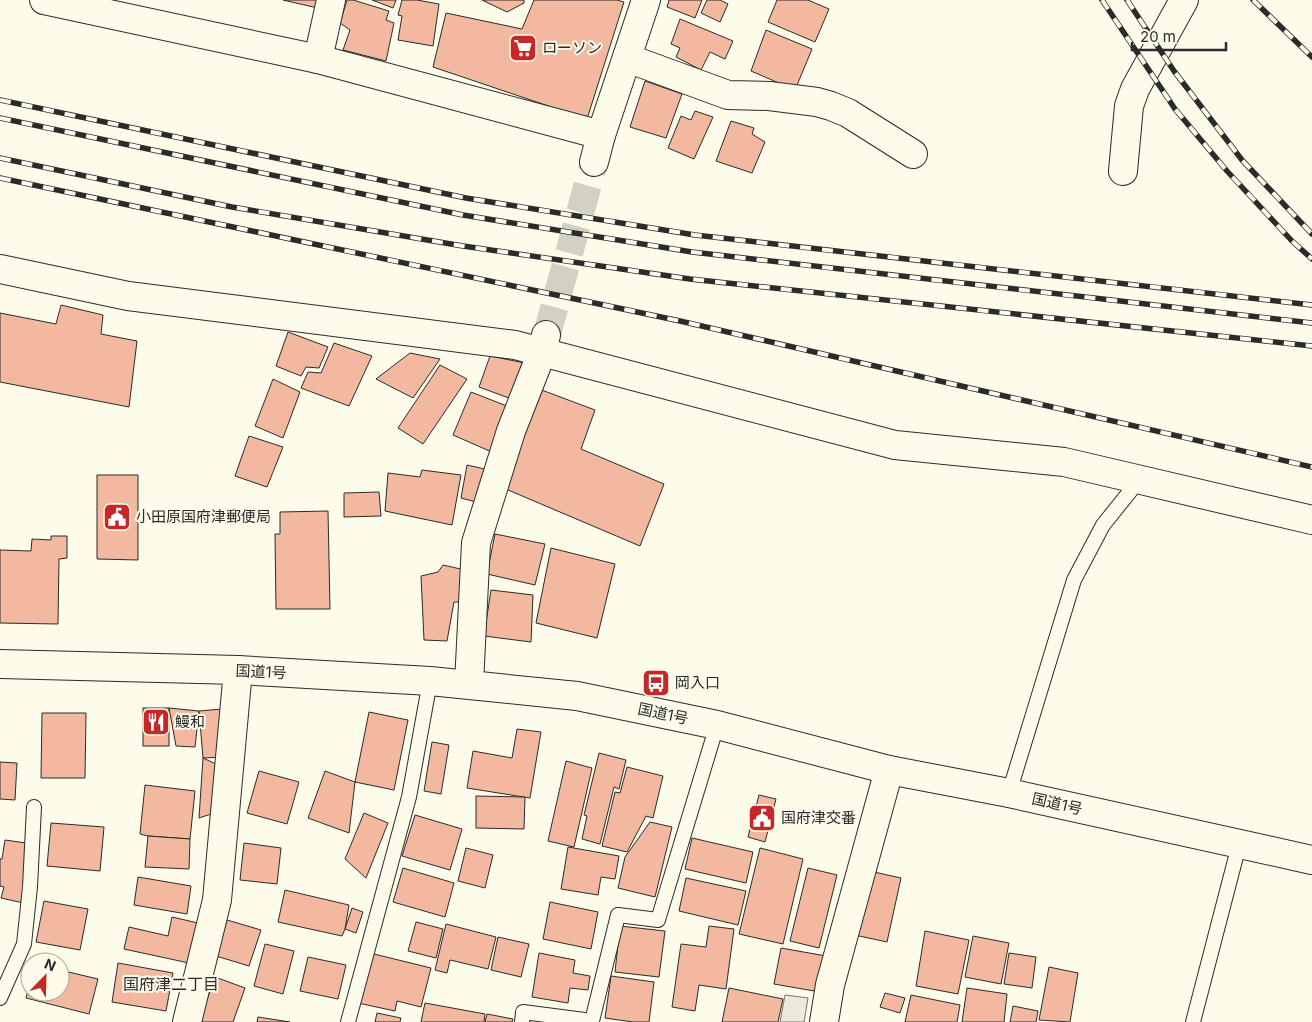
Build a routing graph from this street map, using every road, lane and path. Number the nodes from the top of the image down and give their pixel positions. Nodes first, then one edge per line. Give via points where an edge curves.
1 (44, 0) edge
2 (331, 0) edge
3 (646, 0) edge
4 (1184, 0) edge
5 (70, 3) edge
6 (627, 58) junction
7 (318, 59) junction
8 (601, 135) junction
9 (913, 154) dead end
10 (594, 162) tunnel mouth
11 (1123, 171) dead end
12 (0, 269) edge
13 (544, 343) junction
14 (1140, 479) junction
15 (1312, 520) edge
16 (0, 664) edge
17 (238, 670) junction
18 (430, 681) junction
19 (469, 684) junction
20 (717, 725) junction
21 (889, 770) junction
22 (1009, 793) junction
23 (34, 806) dead end
24 (1238, 844) junction
25 (1312, 860) edge
26 (0, 998) edge
27 (187, 1022) edge
28 (348, 1022) edge
29 (522, 1022) edge
30 (824, 1022) edge
31 (1193, 1022) edge

1 - 5 main road
2 - 7 main road
3 - 6 main road
4 - 11 main road via 1135,89 1129,106
5 - 7 main road
6 - 8 main road
6 - 9 main road via 728,95 768,96 831,106 848,113
7 - 8 main road
8 - 10 main road
12 - 13 main road via 128,296 515,345
13 - 14 main road via 895,446 1064,462
13 - 19 main road via 511,430 476,542
14 - 15 main road
14 - 22 lane via 1103,524 1074,580
16 - 17 main road, 国道1号
17 - 18 main road, 国道1号
17 - 27 main road via 217,900
18 - 19 main road, 国道1号
18 - 28 lane via 409,798
19 - 20 main road, 国道1号 via 577,696
20 - 21 main road, 国道1号
20 - 29 lane via 658,920 618,915 592,1021 523,1012
21 - 22 main road, 国道1号
21 - 30 main road via 830,985
22 - 24 main road, 国道1号
23 - 26 lane via 24,944
24 - 25 main road, 国道1号
24 - 31 lane

